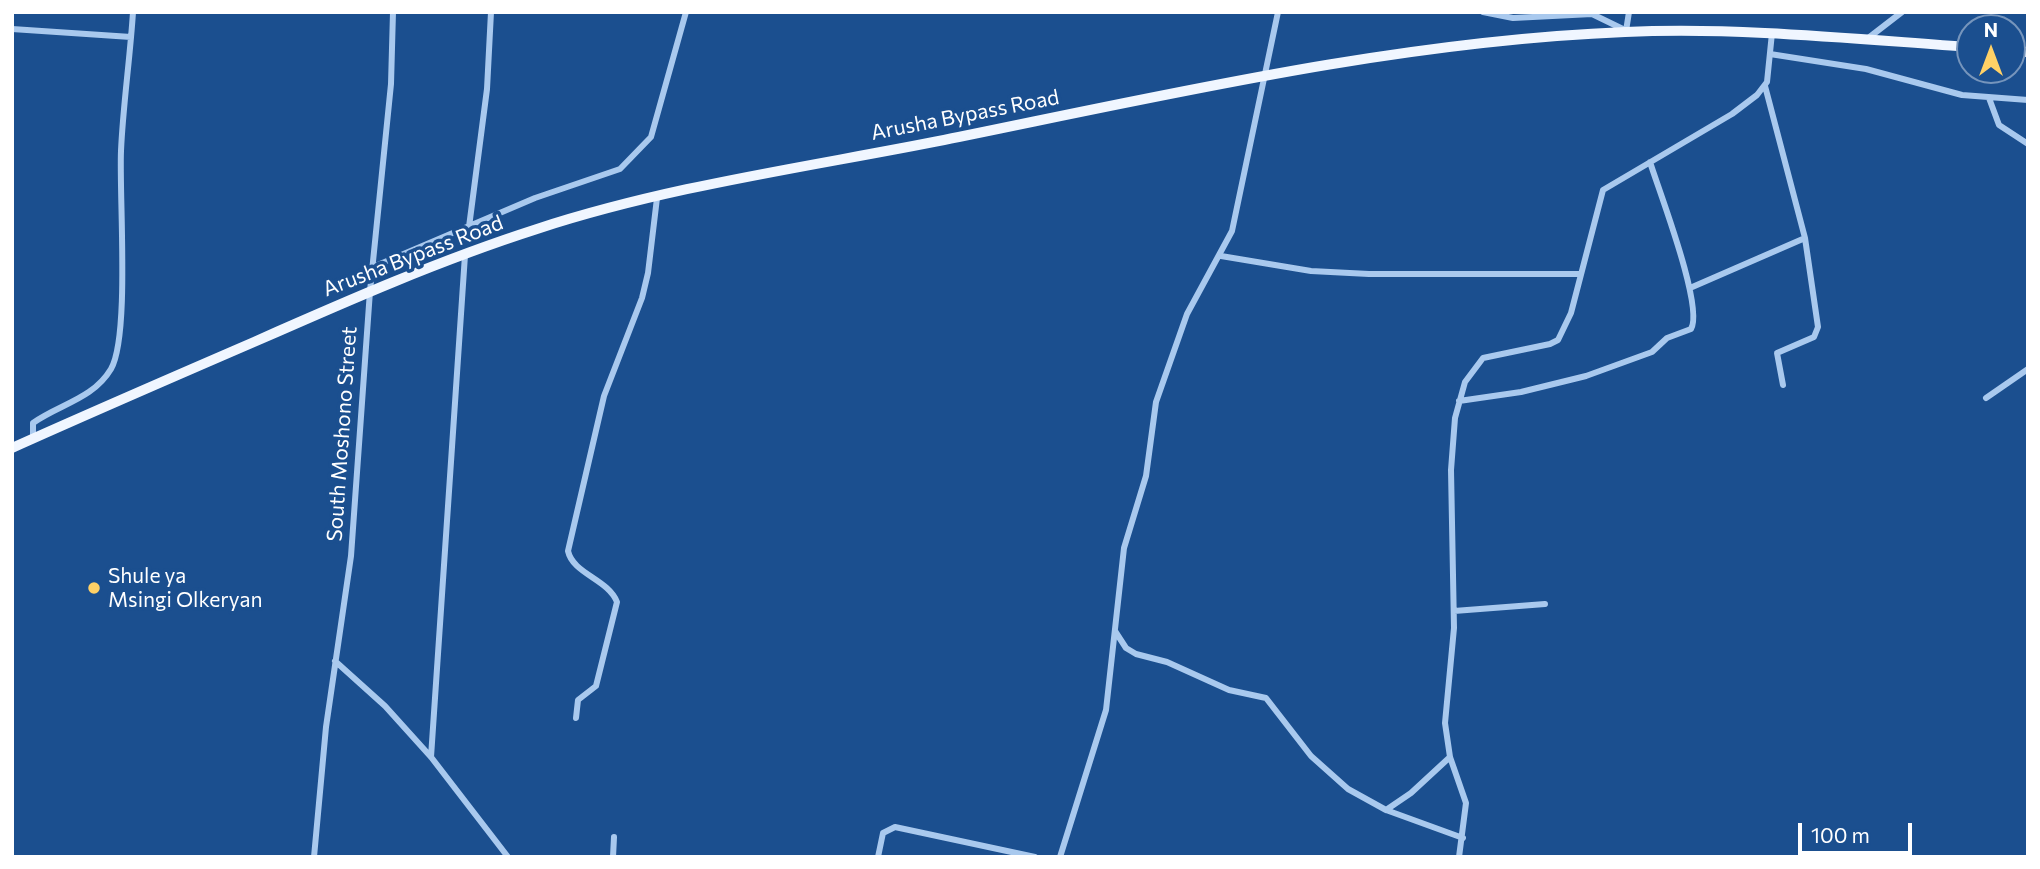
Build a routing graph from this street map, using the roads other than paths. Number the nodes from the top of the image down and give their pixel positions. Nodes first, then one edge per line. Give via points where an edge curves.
1 (133, 12) edge
2 (393, 12) edge
3 (491, 12) edge
4 (685, 12) edge
5 (1278, 12) edge
6 (1483, 12) edge
7 (1629, 12) edge
8 (1902, 12) edge
9 (12, 29) edge
10 (1627, 31) junction
11 (1772, 33) junction
12 (131, 37) junction
13 (1866, 40) junction
14 (1956, 46) edge
15 (1770, 54) junction
16 (1262, 78) junction
17 (1765, 86) junction
18 (1989, 98) junction
19 (2028, 100) edge
20 (2028, 144) edge
21 (1650, 162) junction
22 (657, 198) junction
23 (469, 227) junction
24 (1805, 238) junction
25 (465, 255) junction
26 (1221, 256) junction
27 (373, 267) junction
28 (1581, 274) junction
29 (1690, 288) junction
30 (370, 291) junction
31 (2028, 369) edge
32 (1783, 385) dead end
33 (1986, 398) dead end
34 (1459, 401) junction
35 (33, 439) junction
36 (12, 448) edge
37 (1545, 604) dead end
38 (1454, 611) junction
39 (1115, 631) junction
40 (335, 661) junction
41 (576, 718) dead end
42 (431, 757) junction
43 (1450, 757) junction
44 (1385, 810) junction
45 (614, 837) dead end
46 (1463, 838) junction
47 (507, 856) edge
48 (314, 857) edge
49 (613, 857) edge
50 (878, 857) edge
51 (1035, 857) edge
52 (1060, 857) edge
53 (1459, 857) edge

1 - 12 street
2 - 27 street, South Moshono Street via 391,84
3 - 23 street
4 - 23 street via 651,137 641,151 614,173 535,198
5 - 16 street
6 - 10 street via 1513,18 1592,15
7 - 10 street
8 - 13 street
9 - 12 street
10 - 11 main road, Arusha Bypass Road
10 - 16 main road, Arusha Bypass Road via 1441,49
11 - 13 main road, Arusha Bypass Road
11 - 15 street
12 - 35 street via 121,151 117,352 96,388 33,423
13 - 14 main road, Arusha Bypass Road
15 - 17 street
15 - 18 street via 1866,69
16 - 22 main road, Arusha Bypass Road
16 - 26 street via 1232,231
17 - 21 street via 1732,114
17 - 24 street
18 - 19 street
18 - 20 street via 1999,125
21 - 28 street via 1603,190
21 - 29 street
22 - 25 main road, Arusha Bypass Road via 572,218
22 - 41 street via 642,298 604,396 568,551 573,562 605,585 617,602 596,686 578,700
23 - 27 street
24 - 29 street
24 - 32 street via 1818,330 1814,337 1777,353
25 - 30 main road, Arusha Bypass Road
25 - 42 street
26 - 28 street via 1311,271 1369,274
26 - 39 street via 1187,314 1156,402 1146,476 1124,548
27 - 30 street, South Moshono Street
28 - 34 street via 1572,313 1558,340 1485,356 1470,372
29 - 34 street via 1693,325 1652,352 1566,381
30 - 35 main road, Arusha Bypass Road
30 - 40 street, South Moshono Street via 351,556
31 - 33 street
34 - 38 street via 1451,470
35 - 36 main road, Arusha Bypass Road
37 - 38 street
38 - 43 street via 1445,708
39 - 44 street via 1136,654 1167,662 1228,691 1266,698 1294,737 1330,774
39 - 52 street via 1106,710
40 - 42 street via 385,706
40 - 48 street, South Moshono Street
42 - 47 street
43 - 44 street
43 - 46 street via 1466,803
44 - 46 street
45 - 49 street
46 - 53 street
50 - 51 street via 883,833 895,827

